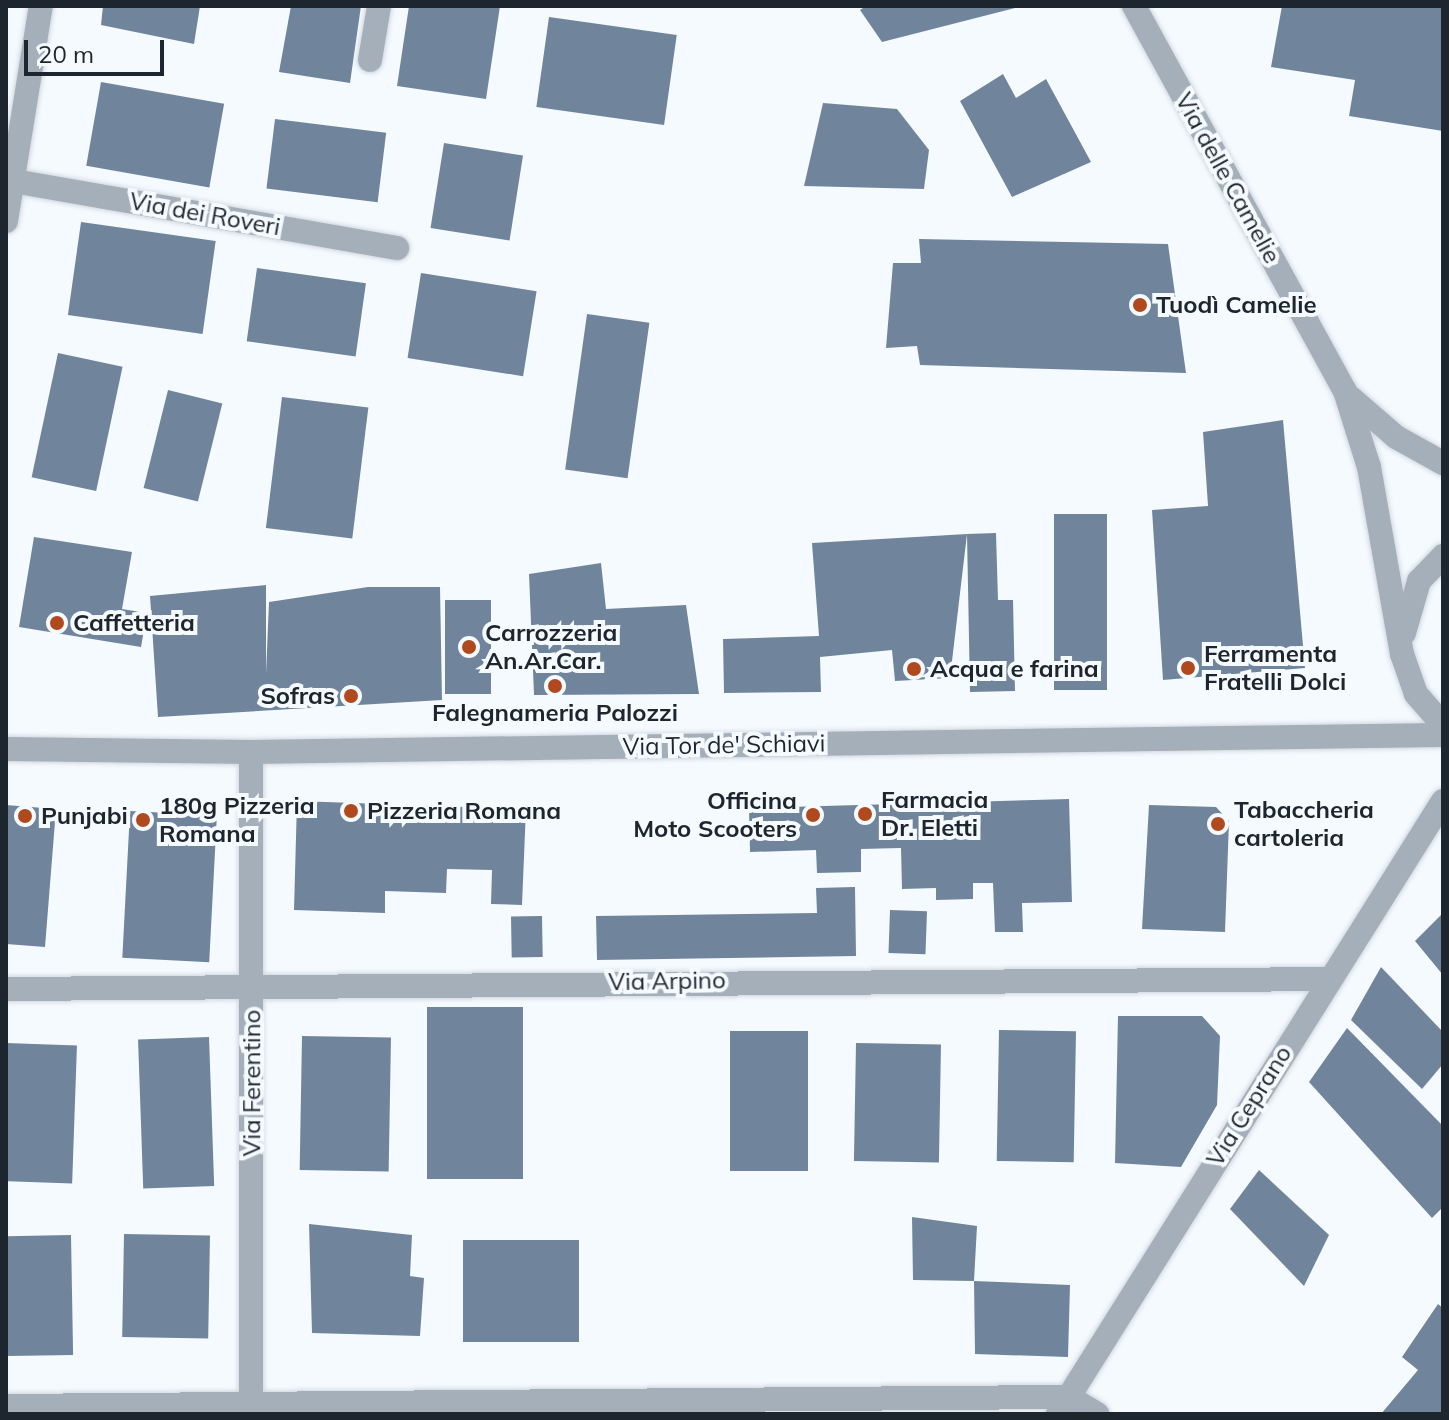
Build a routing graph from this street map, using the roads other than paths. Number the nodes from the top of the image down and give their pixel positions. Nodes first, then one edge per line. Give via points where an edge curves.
1 (41, 6) edge
2 (379, 6) edge
3 (1134, 6) edge
4 (370, 60) dead end
5 (13, 181) junction
6 (6, 221) edge
7 (397, 248) dead end
8 (1345, 391) junction
9 (1443, 463) edge
10 (1443, 556) edge
11 (1402, 654) junction
12 (1443, 725) edge
13 (1443, 735) edge
14 (6, 749) edge
15 (251, 752) junction
16 (1443, 801) edge
17 (1327, 979) junction
18 (252, 985) junction
19 (6, 989) edge
20 (6, 1406) edge
21 (1064, 1406) edge
22 (252, 1411) edge
23 (1097, 1414) edge

1 - 5 street
2 - 4 street
3 - 8 street, Via delle Camelie
5 - 6 street
5 - 7 street, Via dei Roveri
8 - 9 street, Via delle Camelie via 1381,426
8 - 11 street, Via delle Camelie via 1369,467
10 - 11 street via 1411,600
11 - 12 street, Via delle Camelie via 1416,694
13 - 15 street, Via Tor de' Schiavi
14 - 15 street, Via Tor de' Schiavi
15 - 18 street, Via Ferentino
16 - 17 street, Via Ceprano
17 - 18 street, Via Arpino
17 - 21 street, Via Ceprano
18 - 19 street, Via Arpino
18 - 22 street, Via Ferentino
20 - 22 street
21 - 22 street
21 - 23 street

